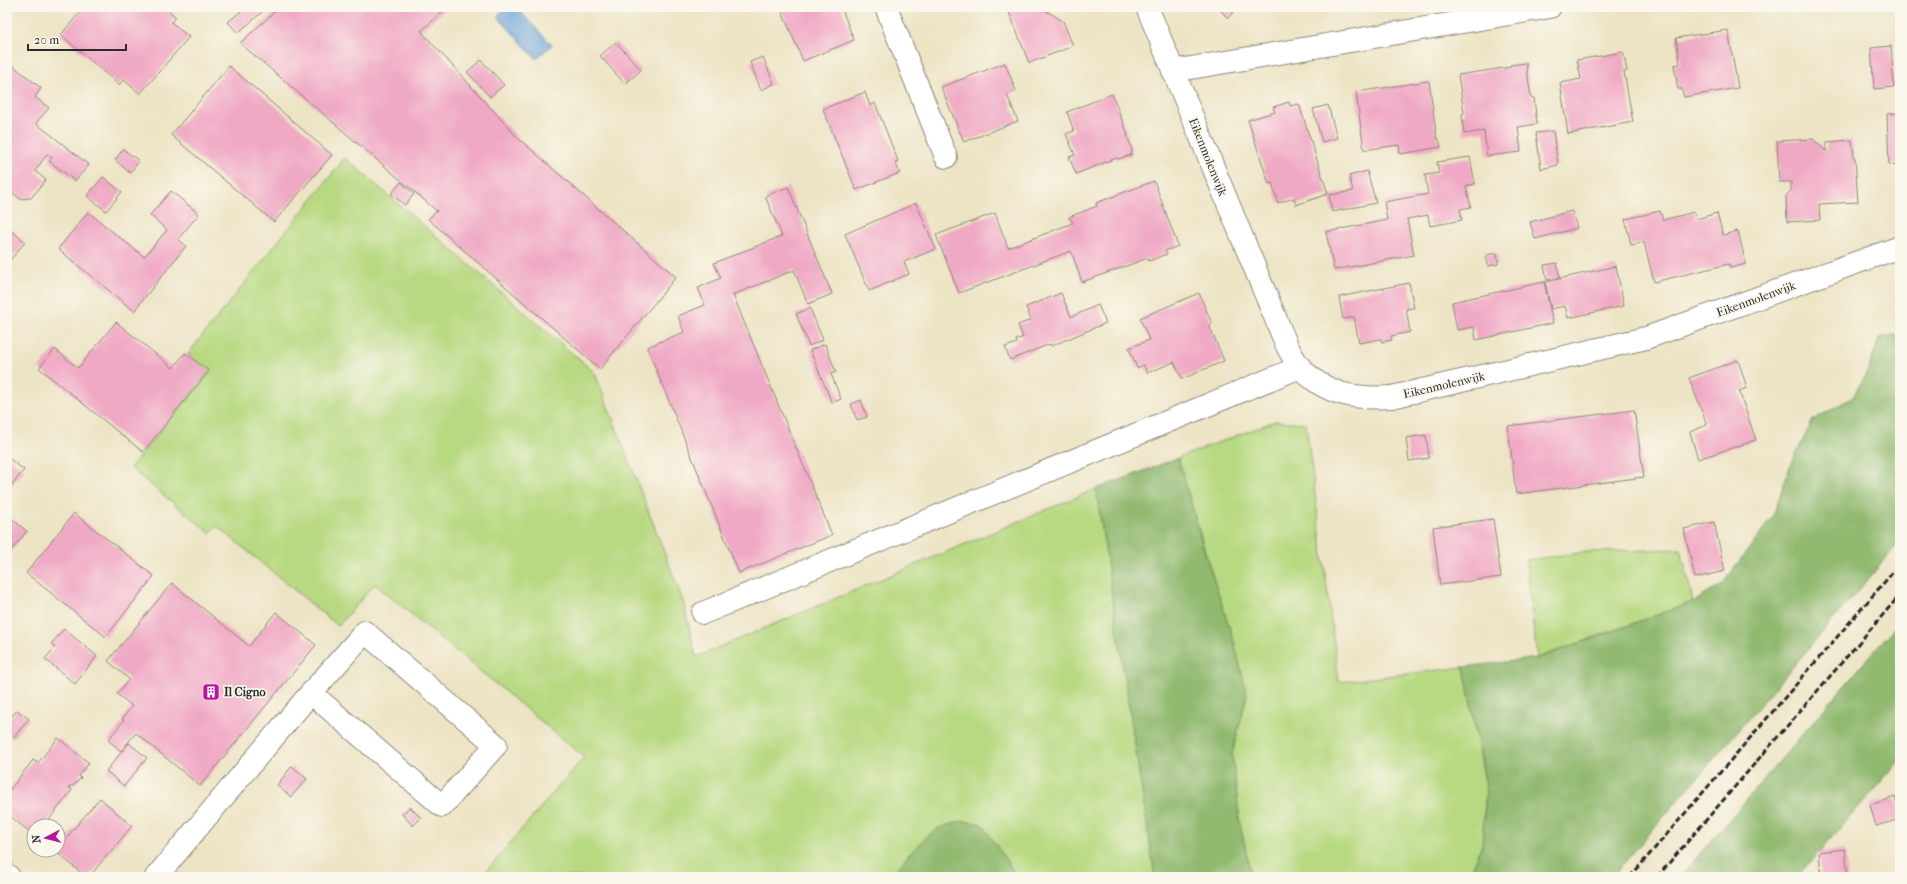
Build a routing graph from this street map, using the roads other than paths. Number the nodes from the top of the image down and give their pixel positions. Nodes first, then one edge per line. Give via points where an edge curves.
1 (886, 7) edge
2 (1147, 7) edge
3 (1550, 7) edge
4 (1173, 71) junction
5 (946, 157) dead end
6 (1900, 247) edge
7 (1300, 367) junction
8 (703, 612) dead end
9 (311, 693) junction
10 (156, 877) edge

1 - 5 street
2 - 4 street, Eikenmolenwijk
3 - 4 street
4 - 7 street, Eikenmolenwijk via 1280,330
6 - 7 street, Eikenmolenwijk via 1646,338 1392,397 1344,396 1320,384
7 - 8 street
9 - 9 street via 442,806 496,745 365,632
9 - 10 street

